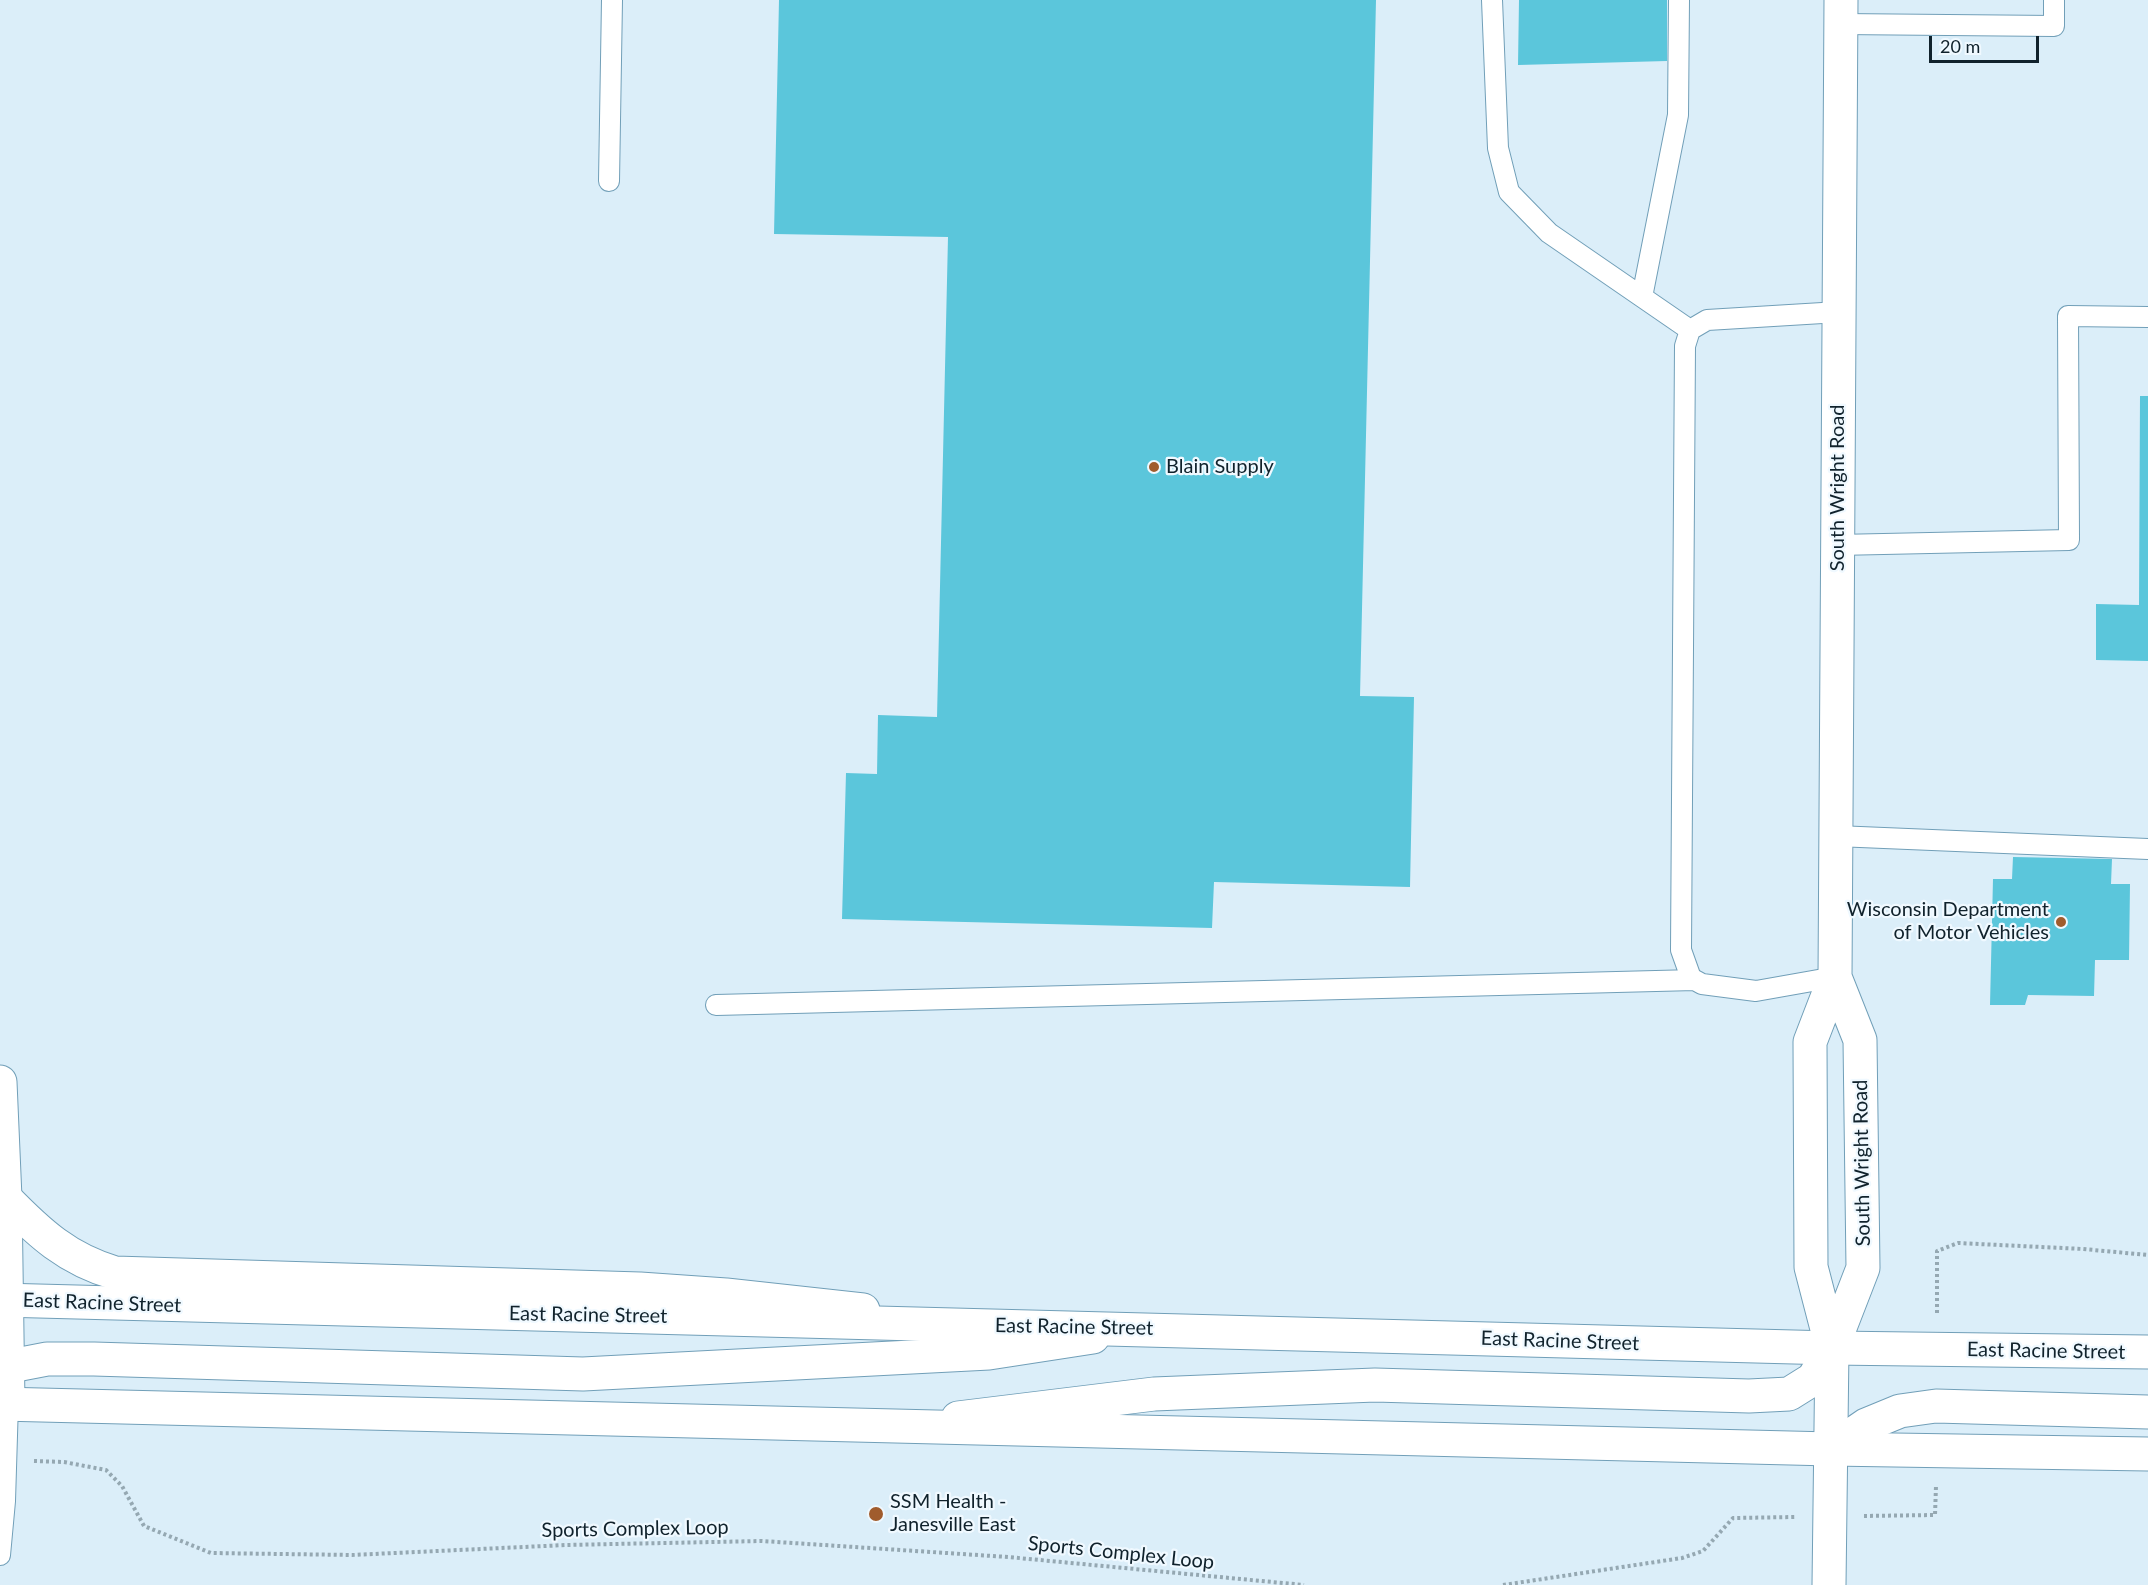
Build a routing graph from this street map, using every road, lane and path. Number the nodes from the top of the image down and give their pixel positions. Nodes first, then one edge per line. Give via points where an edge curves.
1 (612, 0) edge
2 (1492, 0) edge
3 (1679, 0) edge
4 (2054, 0) edge
5 (1841, 12) edge
6 (609, 181) dead end
7 (1642, 297) junction
8 (1839, 312) junction
9 (2148, 317) edge
10 (1690, 330) junction
11 (1838, 545) junction
12 (1836, 836) junction
13 (2148, 849) edge
14 (1835, 977) junction
15 (1695, 980) junction
16 (716, 1005) dead end
17 (0, 1082) edge
18 (5, 1198) junction
19 (2, 1301) edge
20 (999, 1325) junction
21 (1148, 1329) junction
22 (1832, 1348) junction
23 (2148, 1352) edge
24 (3, 1367) edge
25 (4, 1404) edge
26 (2148, 1412) edge
27 (890, 1426) junction
28 (1831, 1449) junction
29 (2148, 1454) edge
30 (6, 1461) junction
31 (0, 1555) edge
32 (1304, 1585) edge
33 (1829, 1585) edge

1 - 6 lane
2 - 7 lane via 1498,148 1509,192 1549,233
3 - 7 lane via 1678,115
4 - 5 lane via 2054,26
5 - 8 main road, South Wright Road
7 - 10 lane
8 - 10 lane via 1707,320
8 - 11 main road, South Wright Road
9 - 11 lane via 2068,316 2069,540
10 - 15 lane via 1685,346 1681,950
11 - 12 main road, South Wright Road
12 - 13 lane
12 - 14 main road, South Wright Road
14 - 15 lane via 1756,991
14 - 22 main road, South Wright Road via 1810,1042 1811,1267
14 - 22 main road, South Wright Road via 1860,1040 1863,1268
15 - 16 lane
17 - 18 main road
18 - 19 main road
18 - 20 main road via 36,1230 64,1251 115,1273 640,1288
19 - 20 main road, East Racine Street
19 - 24 main road
20 - 21 main road, East Racine Street
21 - 22 main road, East Racine Street
21 - 24 main road via 989,1353 583,1374 94,1359 47,1359
22 - 23 main road, East Racine Street
22 - 27 main road via 1813,1379 1789,1394 1375,1385 1154,1394
22 - 28 main road, South Wright Road
24 - 25 main road
25 - 27 main road
25 - 30 lane
26 - 28 main road via 1936,1406 1900,1411 1866,1425
27 - 28 main road
28 - 29 main road
28 - 33 main road, South Wright Road
30 - 31 lane
30 - 32 path, Sports Complex Loop via 64,1462 106,1470 122,1486 144,1526 211,1553 352,1555 762,1541 1008,1557

